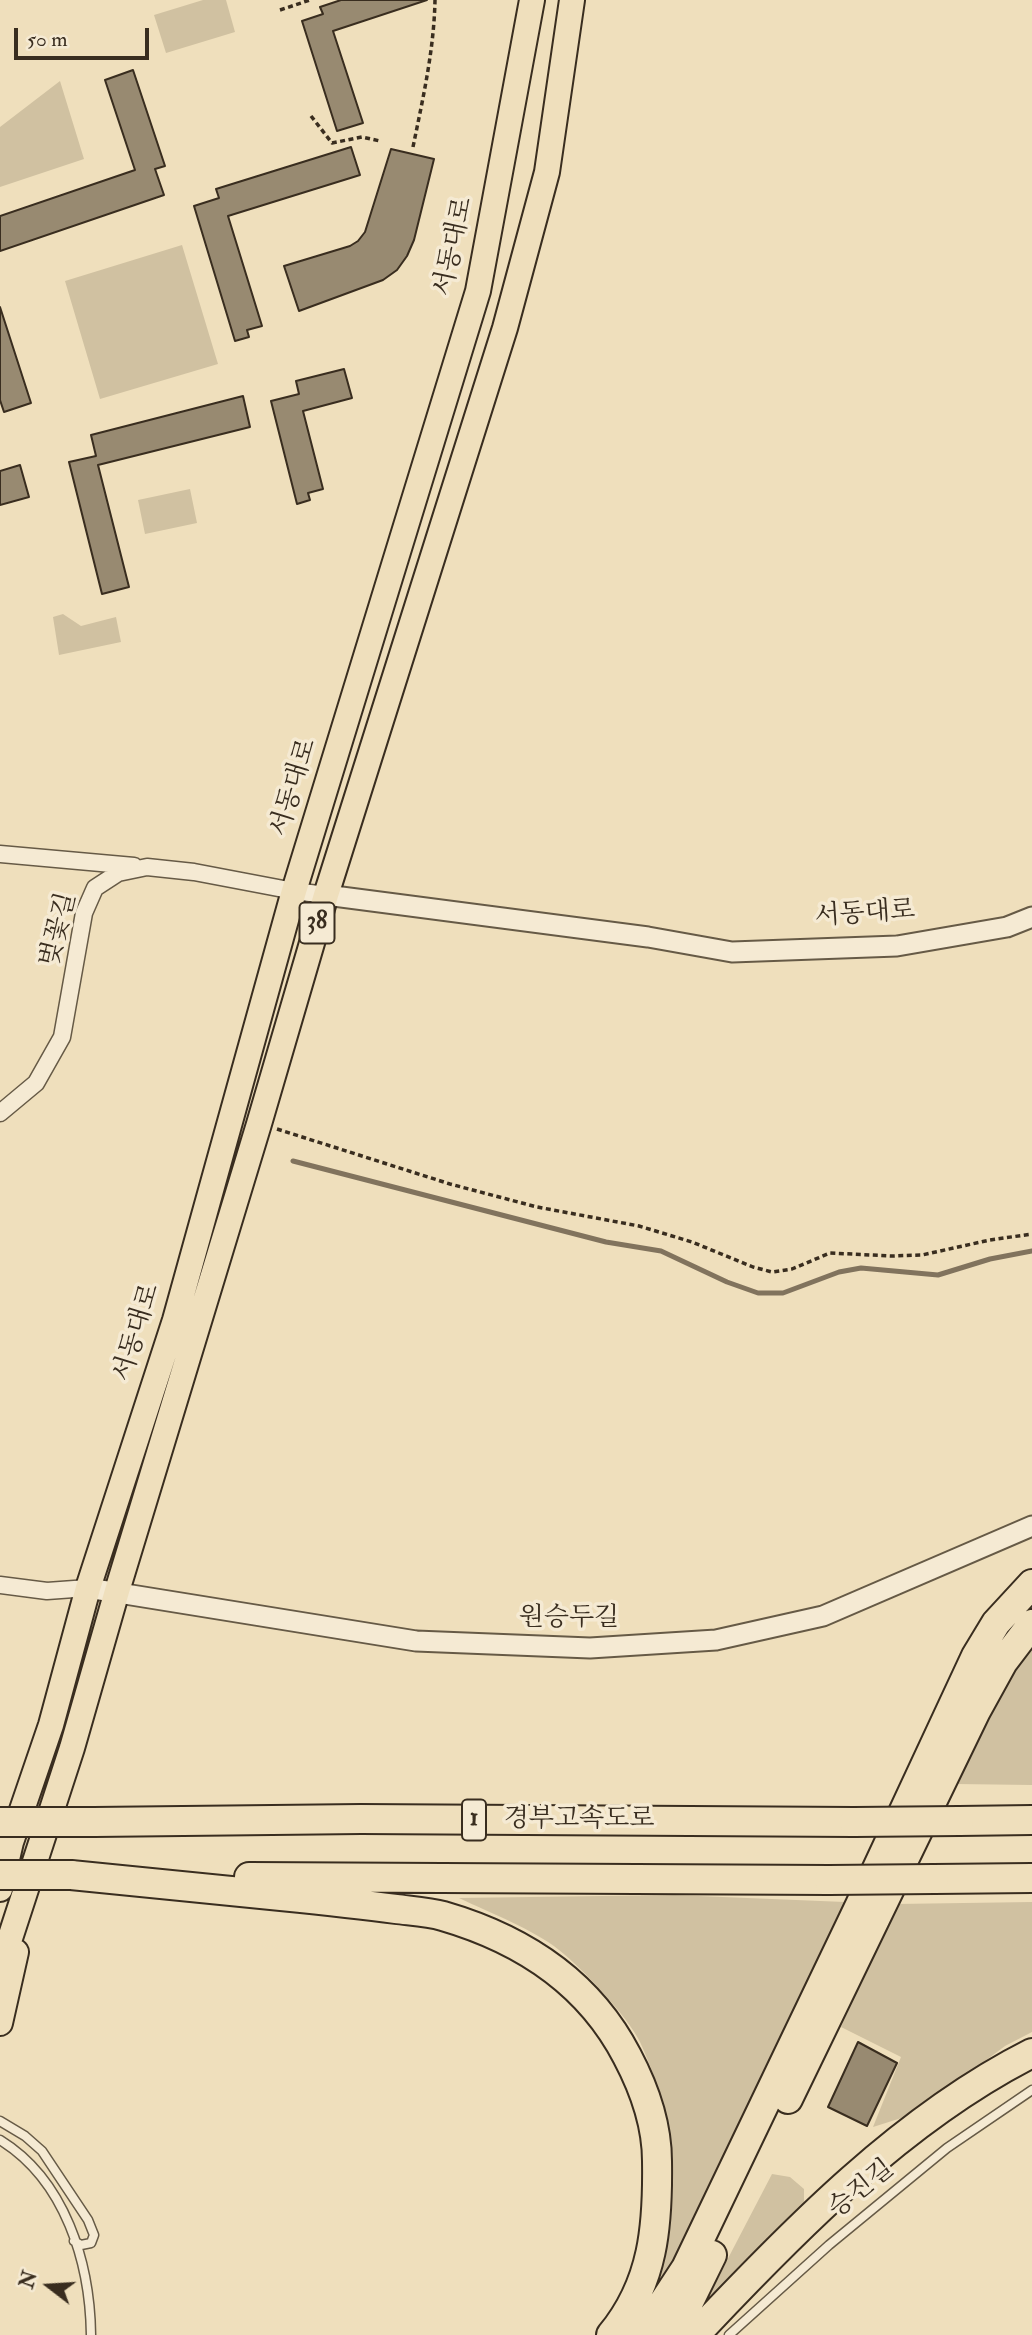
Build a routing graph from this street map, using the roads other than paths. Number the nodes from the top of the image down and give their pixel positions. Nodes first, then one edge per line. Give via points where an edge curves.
1 (532, 0) edge
2 (572, 0) edge
3 (0, 854) edge
4 (147, 867) junction
5 (294, 891) junction
6 (326, 895) junction
7 (1032, 918) edge
8 (0, 1113) edge
9 (1032, 1526) edge
10 (1032, 1584) edge
11 (0, 1585) edge
12 (88, 1588) junction
13 (117, 1591) junction
14 (1032, 1624) edge
15 (1032, 1820) edge
16 (41, 1842) junction
17 (4, 1843) edge
18 (0, 1875) edge
19 (71, 1875) junction
20 (1032, 1878) edge
21 (0, 1889) edge
22 (0, 1969) edge
23 (0, 2024) edge
24 (1032, 2053) edge
25 (1032, 2090) edge
26 (0, 2121) edge
27 (0, 2140) edge
28 (74, 2241) junction
29 (91, 2335) edge
30 (611, 2335) edge
31 (642, 2335) edge
32 (668, 2335) edge
33 (695, 2335) edge
34 (729, 2335) edge

1 - 5 main road, 서동대로 / 38 via 478,290
2 - 6 main road, 서동대로 / 38 via 547,172 505,327
3 - 4 street
4 - 5 street, 벚꽃길
4 - 8 street, 벚꽃길 via 118,873 95,888 84,913 62,1037 36,1083
5 - 6 street, 벚꽃길
5 - 12 main road, 서동대로 / 38 via 174,1320
6 - 7 street, 서동대로 via 732,951 897,946 1007,927
6 - 13 main road, 서동대로 / 38
9 - 13 street, 원승두길 via 822,1616 716,1640 590,1648 416,1641
10 - 31 highway via 996,1623 976,1656 686,2268
11 - 12 street via 47,1591
12 - 13 street, 원승두길
12 - 17 main road, 서동대로 / 38 via 51,1725
13 - 16 main road, 서동대로 / 38
14 - 32 highway via 1003,1662 976,1711 684,2312
15 - 17 highway, 경부고속도로 / 1, bridge via 94,1822
16 - 22 main road, 서동대로 / 38
16 - 23 main road
17 - 21 main road, 서동대로 / 38
18 - 19 highway, 1, bridge
19 - 20 highway, 1, bridge
19 - 30 highway via 441,1915 506,1938 559,1971 589,2000 620,2043 640,2082 657,2138 654,2241 633,2304
24 - 33 highway via 993,2073 920,2124 848,2184
25 - 34 lane, 승진길 via 936,2157
26 - 28 lane via 42,2151 88,2220 91,2243
27 - 28 lane via 44,2178
28 - 29 lane via 89,2302

